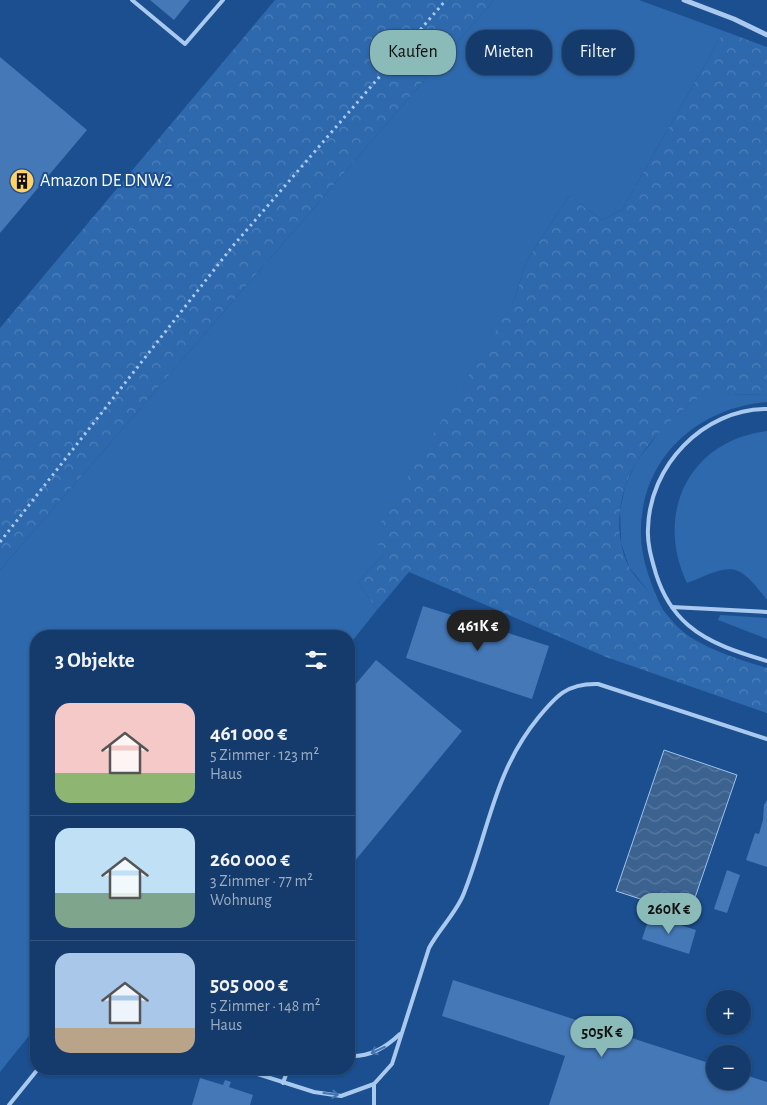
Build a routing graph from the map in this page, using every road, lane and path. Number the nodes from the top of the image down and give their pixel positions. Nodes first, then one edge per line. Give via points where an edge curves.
1 (132, 0) edge
2 (223, 0) edge
3 (446, 0) edge
4 (684, 0) edge
5 (767, 35) edge
6 (767, 408) edge
7 (0, 542) edge
8 (672, 607) junction
9 (767, 612) edge
10 (767, 661) edge
11 (767, 739) edge
12 (402, 1033) junction
13 (355, 1056) edge
14 (34, 1075) edge
15 (35, 1075) edge
16 (260, 1075) edge
17 (286, 1075) edge
18 (32, 1078) junction
19 (283, 1083) junction
20 (374, 1084) junction
21 (8, 1105) edge
22 (374, 1105) edge

1 - 2 lane via 185,44
3 - 7 path via 232,246
4 - 5 street
6 - 8 lane via 727,416 697,433 676,452 662,475 653,499 648,529 660,585
8 - 9 lane
8 - 10 lane via 688,625 710,640
11 - 12 lane via 598,684 574,686 561,692 522,738 501,778 464,894 429,948
12 -> 13 lane via 372,1053
12 - 20 lane via 392,1064
14 - 18 lane
15 - 18 lane
16 - 19 lane
17 - 19 lane
18 - 21 lane
19 -> 20 lane via 341,1096
20 - 22 lane

